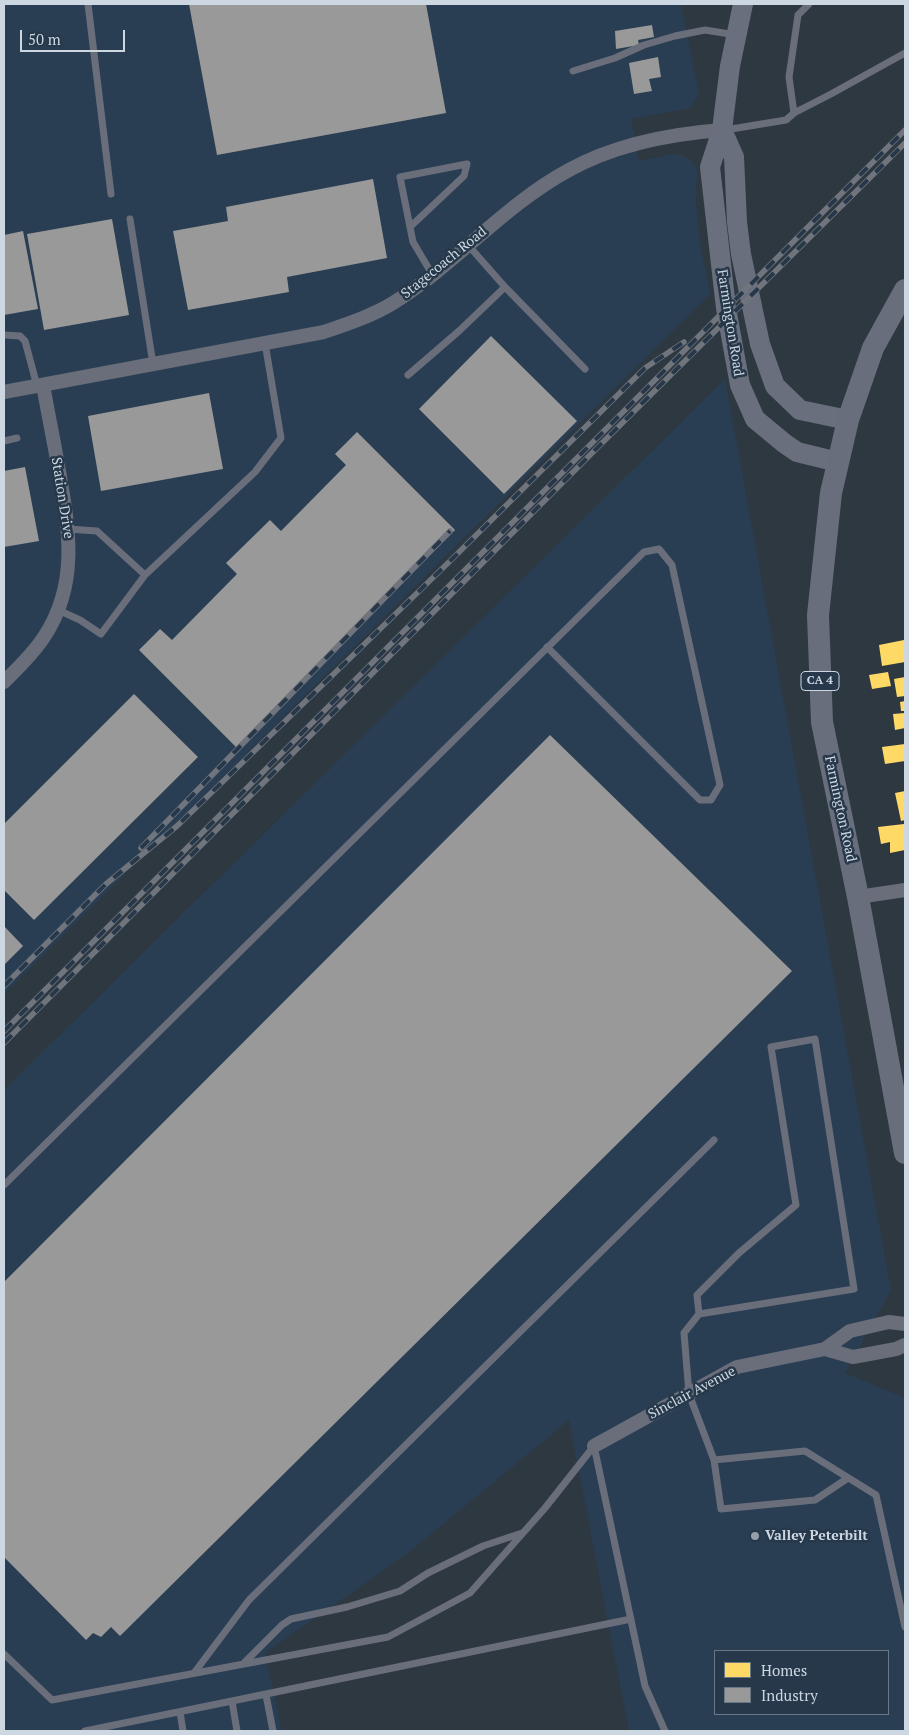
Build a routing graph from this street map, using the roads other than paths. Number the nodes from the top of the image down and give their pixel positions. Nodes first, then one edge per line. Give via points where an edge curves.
1 (88, 4) edge
2 (743, 4) edge
3 (809, 4) edge
4 (736, 35) junction
5 (905, 53) edge
6 (574, 71) dead end
7 (794, 113) junction
8 (722, 130) junction
9 (111, 194) dead end
10 (130, 220) dead end
11 (410, 227) junction
12 (468, 245) junction
13 (432, 274) junction
14 (505, 287) junction
15 (905, 290) edge
16 (4, 335) edge
17 (265, 343) junction
18 (153, 364) junction
19 (585, 369) dead end
20 (408, 375) dead end
21 (40, 385) junction
22 (4, 392) edge
23 (848, 420) junction
24 (17, 438) dead end
25 (4, 441) edge
26 (838, 462) junction
27 (68, 529) junction
28 (145, 575) junction
29 (58, 610) junction
30 (547, 647) junction
31 (4, 682) edge
32 (905, 890) edge
33 (858, 898) junction
34 (714, 1140) dead end
35 (905, 1153) edge
36 (4, 1185) edge
37 (700, 1314) junction
38 (905, 1324) edge
39 (905, 1344) edge
40 (825, 1349) junction
41 (689, 1394) junction
42 (594, 1446) junction
43 (714, 1460) junction
44 (848, 1478) junction
45 (522, 1533) junction
46 (631, 1620) junction
47 (905, 1627) edge
48 (4, 1654) edge
49 (242, 1664) junction
50 (194, 1673) junction
51 (266, 1695) junction
52 (232, 1701) junction
53 (180, 1712) junction
54 (85, 1731) edge
55 (183, 1731) edge
56 (237, 1731) edge
57 (273, 1731) edge
58 (665, 1731) edge

1 - 9 lane
2 - 4 main road, Farmington Road
3 - 7 lane via 798,15 789,77
4 - 6 lane via 705,30 676,36
4 - 8 main road, Farmington Road
5 - 7 lane
7 - 8 lane via 786,120
8 - 12 street, Stagecoach Road via 654,139 590,159 545,184
8 - 23 main road, Farmington Road via 734,157 741,254 760,344 775,386 800,410
8 - 26 main road, Farmington Road via 710,167 726,308 740,385 755,419 784,444 797,452
10 - 18 lane
11 - 11 lane via 400,177 467,164 464,176
11 - 13 lane via 413,242
12 - 13 street, Stagecoach Road
12 - 14 lane
13 - 17 street, Stagecoach Road via 392,304 351,323 324,332
14 - 19 lane
14 - 20 lane
15 - 23 main road, CA 4 via 873,348
16 - 21 lane via 20,336 25,340
17 - 18 street, Stagecoach Road
17 - 28 lane via 282,438 255,472
18 - 21 street, Stagecoach Road
21 - 22 street, Stagecoach Road
21 - 27 street, Station Drive
23 - 26 main road, Farmington Road / CA 4
24 - 25 lane
26 - 33 main road, Farmington Road / CA 4 via 831,492 818,615 822,722
27 - 28 lane via 97,531
27 - 29 street, Station Drive via 68,573
28 - 29 lane via 101,634
29 - 31 street, Station Drive via 34,651
30 - 30 lane via 644,552 659,549 672,565 720,785 711,800 700,800
30 - 36 lane
32 - 33 street
33 - 35 main road, Farmington Road / CA 4
34 - 50 lane via 249,1600
37 - 37 lane via 854,1289 815,1039 771,1047 796,1205 739,1253 697,1295
37 - 41 lane via 684,1333
38 - 40 street, Sinclair Avenue via 889,1322 850,1331
39 - 40 street, Sinclair Avenue via 896,1349 853,1357
40 - 41 street, Sinclair Avenue via 737,1367
41 - 42 street, Sinclair Avenue
41 - 43 lane
42 - 45 lane
42 - 46 lane
43 - 44 lane via 805,1451
43 - 44 lane via 721,1509 815,1500
44 - 47 lane via 876,1495
45 - 49 lane via 483,1546 428,1573 400,1592 291,1619
45 - 49 lane via 470,1593 388,1636
46 - 51 lane
46 - 58 lane via 645,1686
48 - 50 lane via 52,1700
49 - 50 lane
51 - 52 lane
51 - 57 lane
52 - 53 lane
52 - 56 lane
53 - 54 lane
53 - 55 lane

